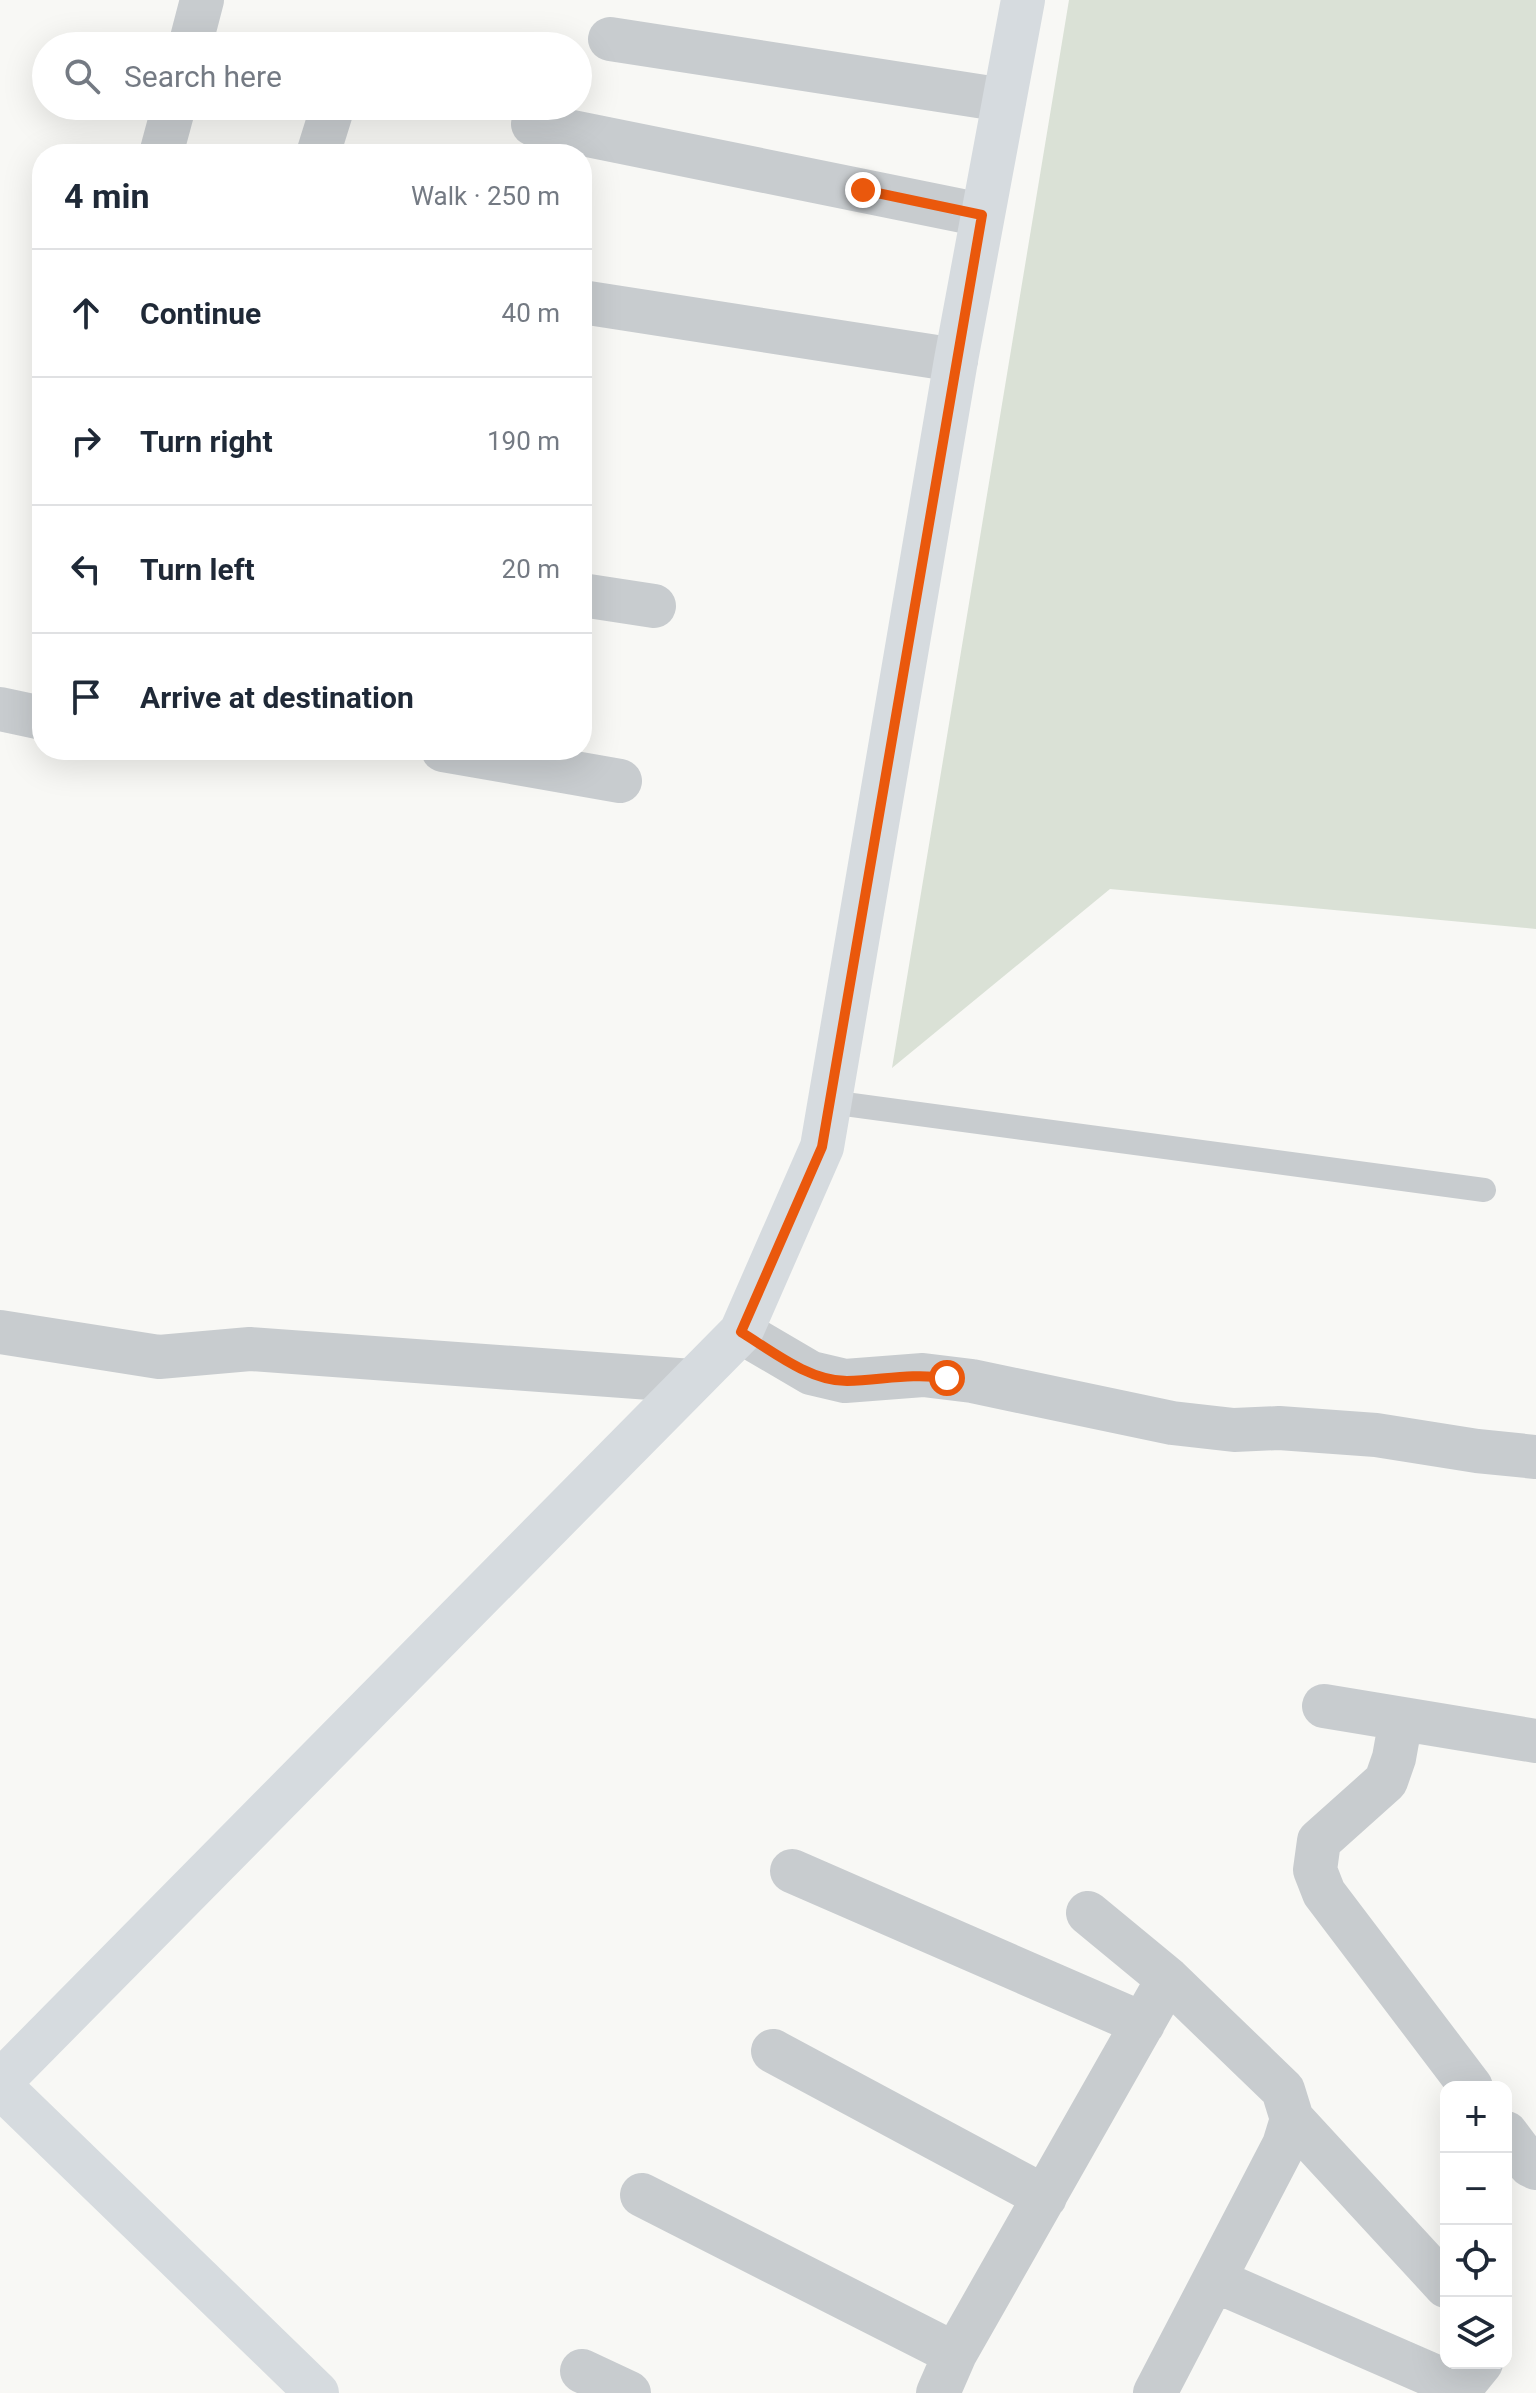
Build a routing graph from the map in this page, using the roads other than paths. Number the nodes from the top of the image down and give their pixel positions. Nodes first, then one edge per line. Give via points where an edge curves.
1 (202, 0) edge
2 (1023, 0) edge
3 (194, 32) edge
4 (610, 39) dead end
5 (1004, 100) junction
6 (170, 120) edge
7 (329, 120) edge
8 (533, 124) dead end
9 (164, 144) edge
10 (321, 144) edge
11 (982, 215) junction
12 (592, 304) edge
13 (956, 360) junction
14 (592, 597) edge
15 (654, 606) dead end
16 (0, 709) edge
17 (32, 716) edge
18 (500, 760) edge
19 (620, 781) dead end
20 (830, 1102) junction
21 (1484, 1190) dead end
22 (0, 1332) edge
23 (741, 1332) junction
24 (692, 1381) junction
25 (1536, 1457) edge
26 (1324, 1706) dead end
27 (1401, 1719) junction
28 (1536, 1741) edge
29 (792, 1871) dead end
30 (1088, 1913) dead end
31 (1168, 1979) junction
32 (1143, 2024) junction
33 (773, 2051) dead end
34 (1466, 2081) edge
35 (0, 2084) edge
36 (1292, 2119) junction
37 (1512, 2141) edge
38 (1536, 2168) edge
39 (642, 2195) dead end
40 (1045, 2197) junction
41 (1440, 2279) edge
42 (1214, 2280) junction
43 (1476, 2369) edge
44 (582, 2371) dead end
45 (947, 2373) edge
46 (317, 2393) edge
47 (629, 2393) edge
48 (1155, 2393) edge

1 - 3 street
2 - 5 main road
4 - 5 street
5 - 11 main road
6 - 9 street
7 - 10 street
8 - 11 street
11 - 13 main road
12 - 13 street
13 - 20 main road
14 - 15 street
16 - 17 street
18 - 19 street
20 - 21 lane
20 - 23 main road via 822,1147
22 - 24 street via 159,1357 250,1349
23 - 24 main road
23 - 25 street via 811,1373 845,1381 923,1375 1172,1423 1376,1435
24 - 35 main road
26 - 27 street
27 - 28 street
27 - 34 street via 1386,1781 1319,1841 1315,1870 1324,1893
29 - 32 street
30 - 31 street
31 - 32 street
31 - 36 street via 1283,2090
32 - 40 street
33 - 40 street
35 - 46 main road
36 - 41 street
36 - 42 street via 1284,2145
37 - 38 street
39 - 45 street
40 - 45 street
42 - 43 street via 1450,2383 1468,2379
42 - 48 street
44 - 47 street

